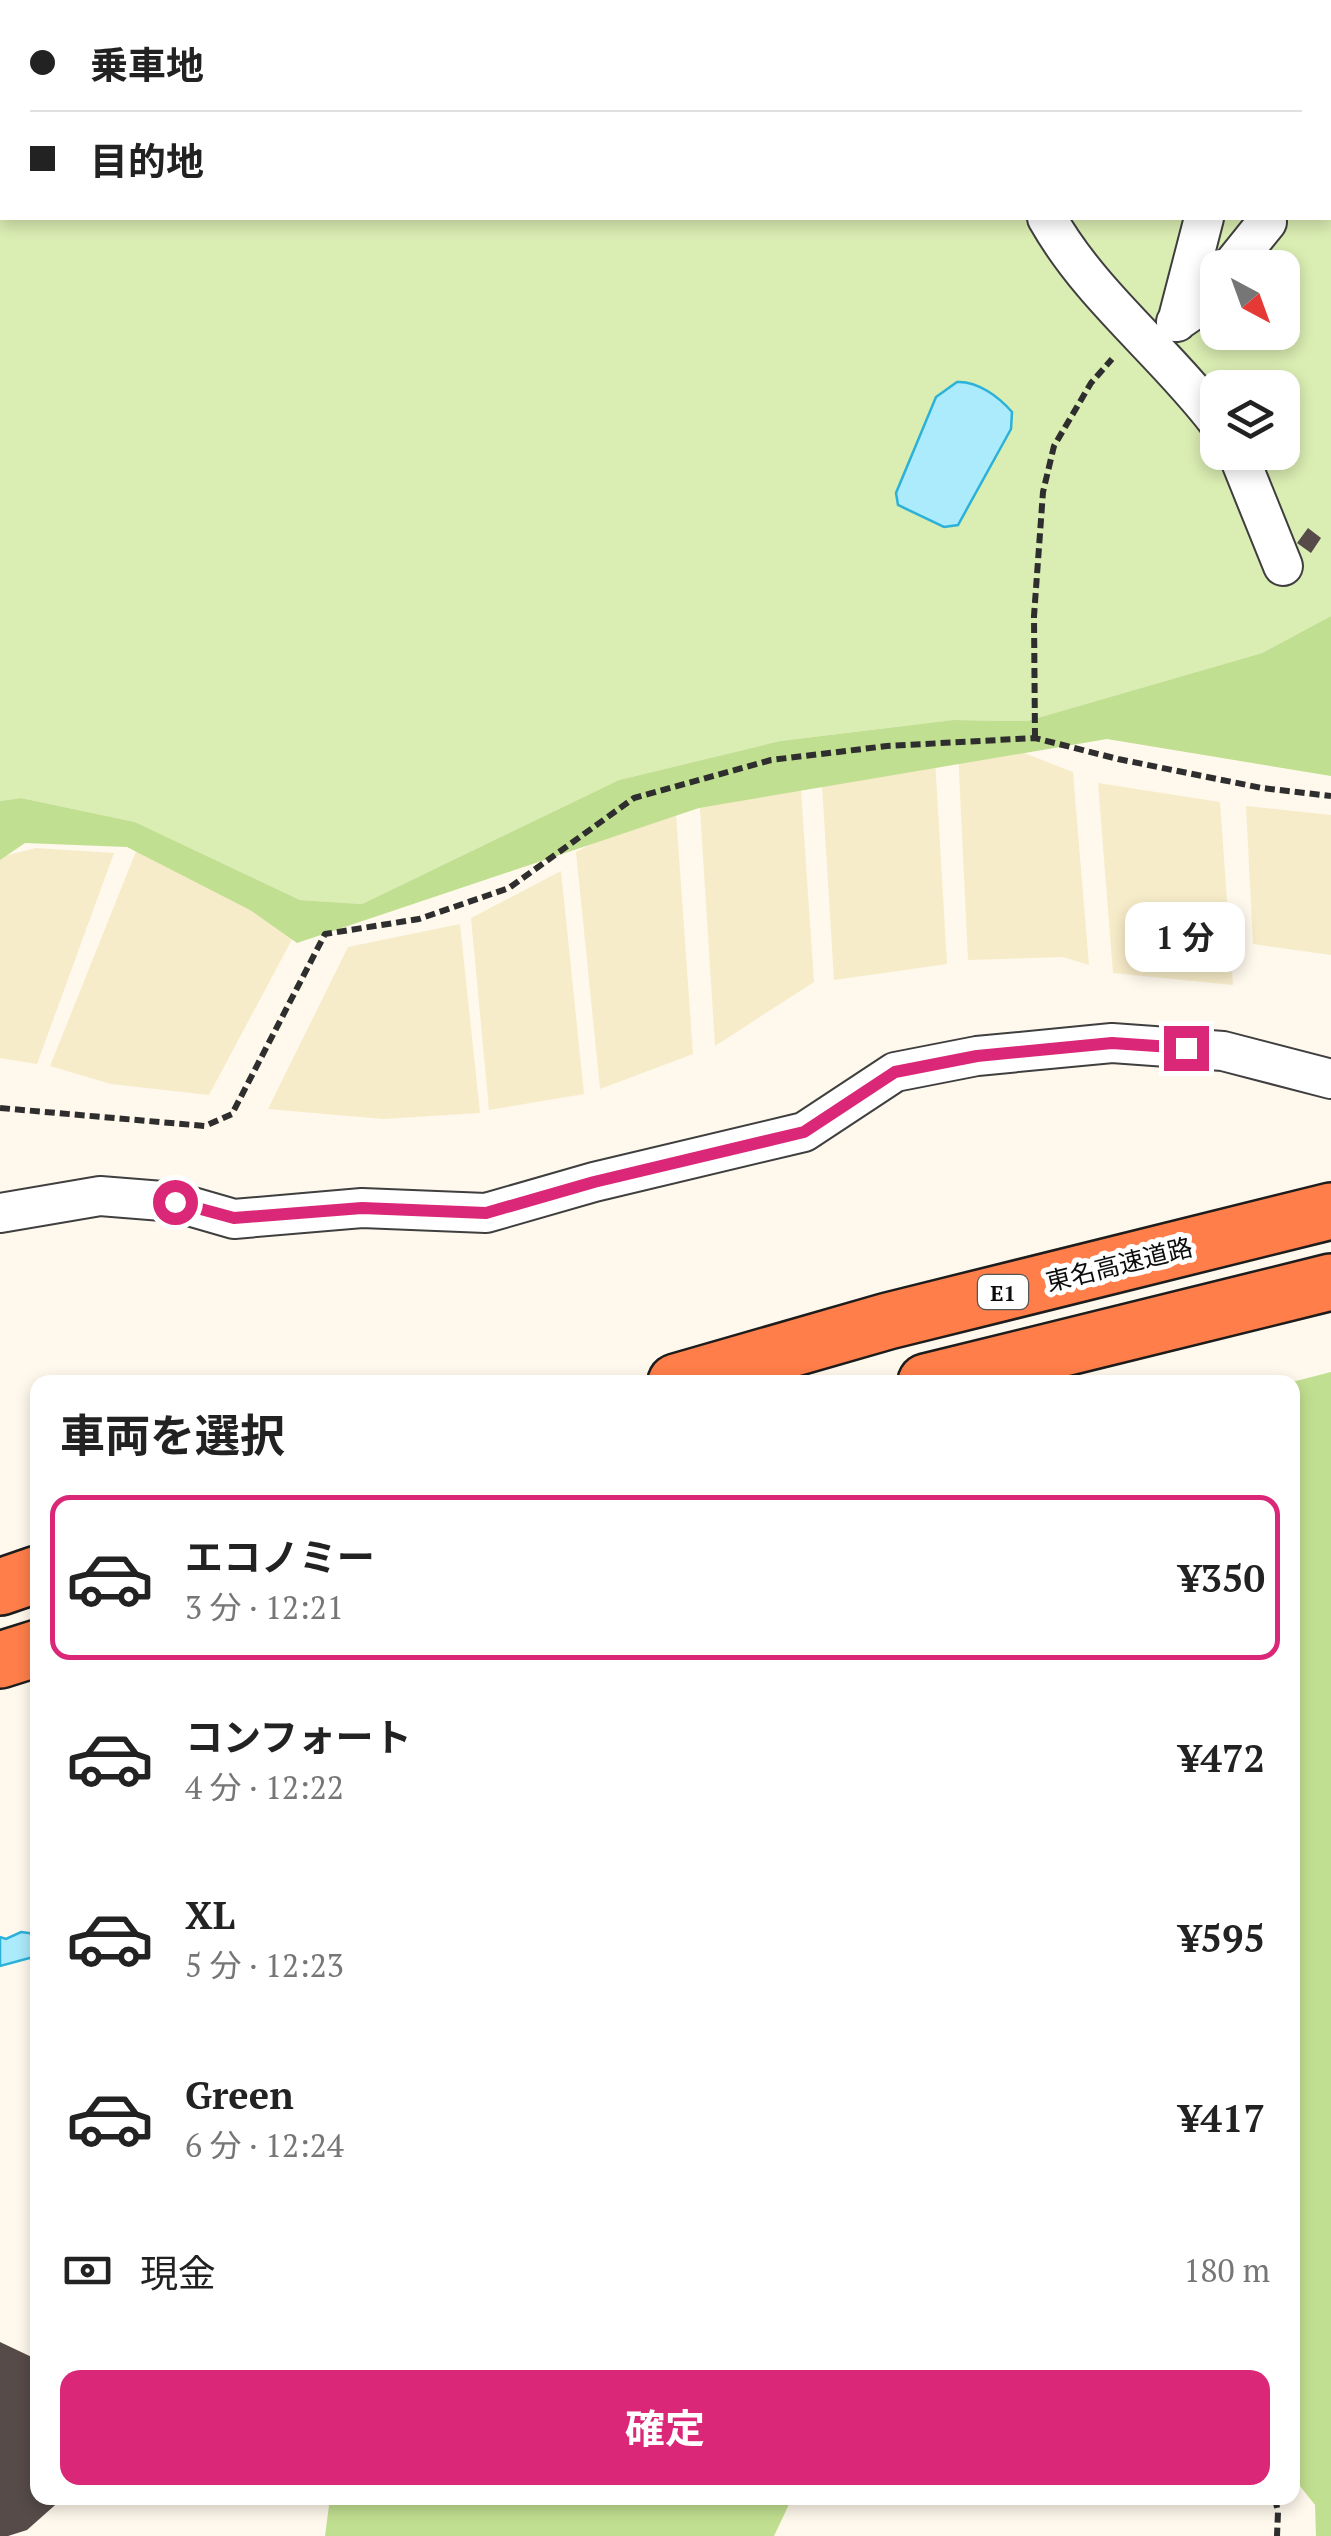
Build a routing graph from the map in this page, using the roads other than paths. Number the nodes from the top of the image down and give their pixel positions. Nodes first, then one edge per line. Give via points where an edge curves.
1 (1025, 220) edge
2 (1203, 220) edge
3 (1267, 222) dead end
4 (1056, 233) edge
5 (1244, 250) edge
6 (1200, 305) edge
7 (1177, 322) junction
8 (1142, 338) junction
9 (1200, 400) edge
10 (1244, 470) edge
11 (1283, 566) dead end
12 (1331, 1079) edge
13 (1331, 1211) edge
14 (0, 1213) edge
15 (1331, 1282) edge
16 (700, 1375) edge
17 (954, 1375) edge
18 (30, 1577) edge
19 (0, 1587) edge
20 (30, 1651) edge
21 (0, 1660) edge

1 - 4 street
2 - 7 street
3 - 5 street
4 - 8 street
6 - 7 street
7 - 8 street
8 - 9 street
10 - 11 street
12 - 14 street via 1223,1051 1112,1043 977,1056 895,1072 804,1132 486,1213 362,1208 234,1218 175,1202 100,1196
13 - 16 highway, 東名高速道路 / E1 via 888,1321
15 - 17 highway
18 - 19 highway
20 - 21 highway

